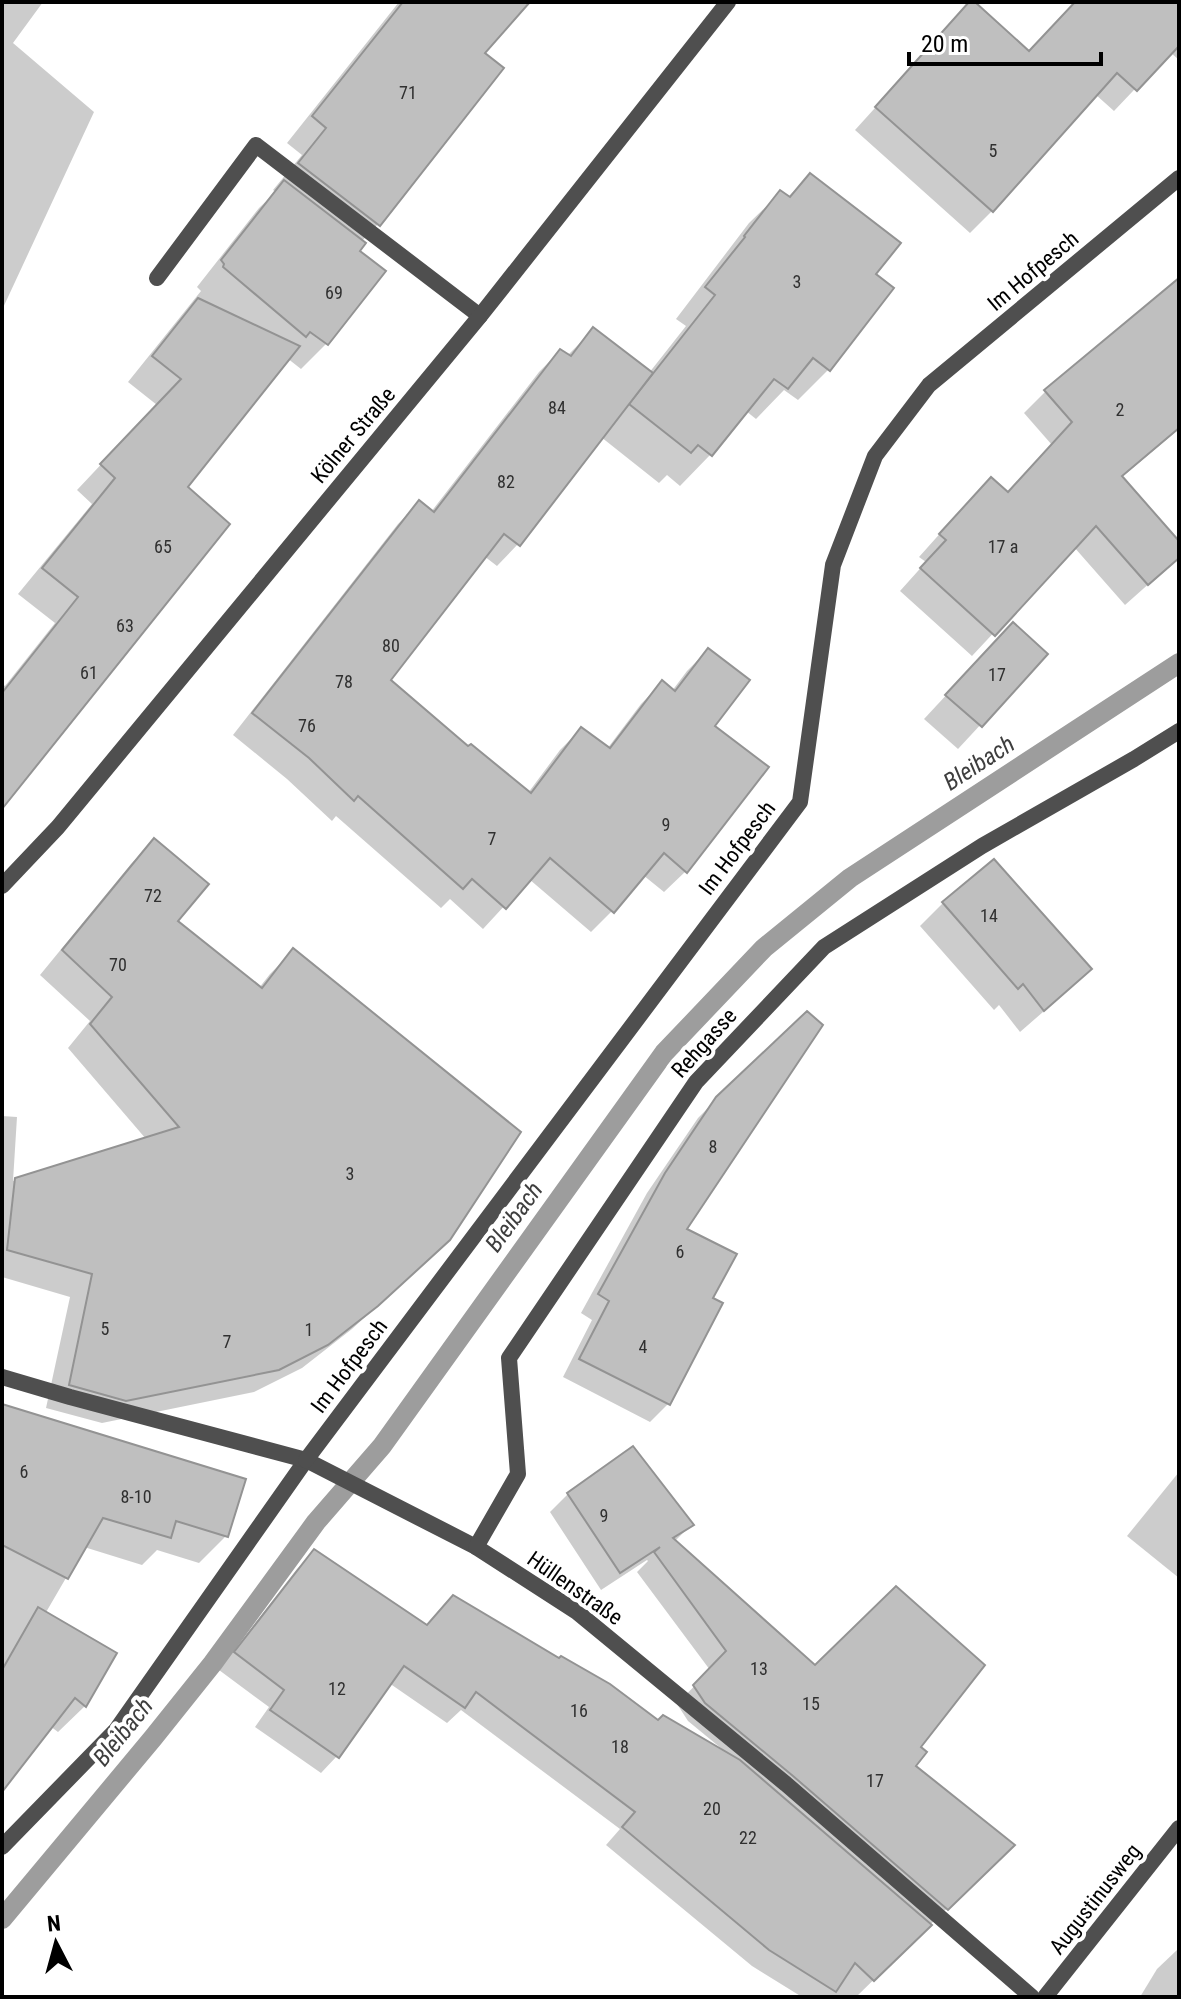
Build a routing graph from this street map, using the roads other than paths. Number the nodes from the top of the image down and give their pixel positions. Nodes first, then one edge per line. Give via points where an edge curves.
1 (728, 2) edge
2 (1179, 178) edge
3 (157, 278) dead end
4 (480, 316) junction
5 (1179, 731) edge
6 (2, 886) edge
7 (2, 1377) edge
8 (306, 1460) junction
9 (476, 1547) junction
10 (1179, 1828) edge
11 (2, 1847) edge
12 (1032, 1997) edge
13 (1045, 1997) edge

1 - 4 street, Kölner Straße
2 - 8 street, Im Hofpesch via 929,385 875,456 833,565 800,802
3 - 4 street via 256,145
4 - 6 street, Kölner Straße via 58,827
5 - 9 street, Rehgasse via 982,846 824,947 696,1082 509,1358 518,1474
7 - 8 street, Hüllenstraße
8 - 9 street, Hüllenstraße
8 - 11 street, Im Hofpesch via 116,1730
9 - 12 street, Hüllenstraße via 577,1612
10 - 13 street, Augustinusweg

